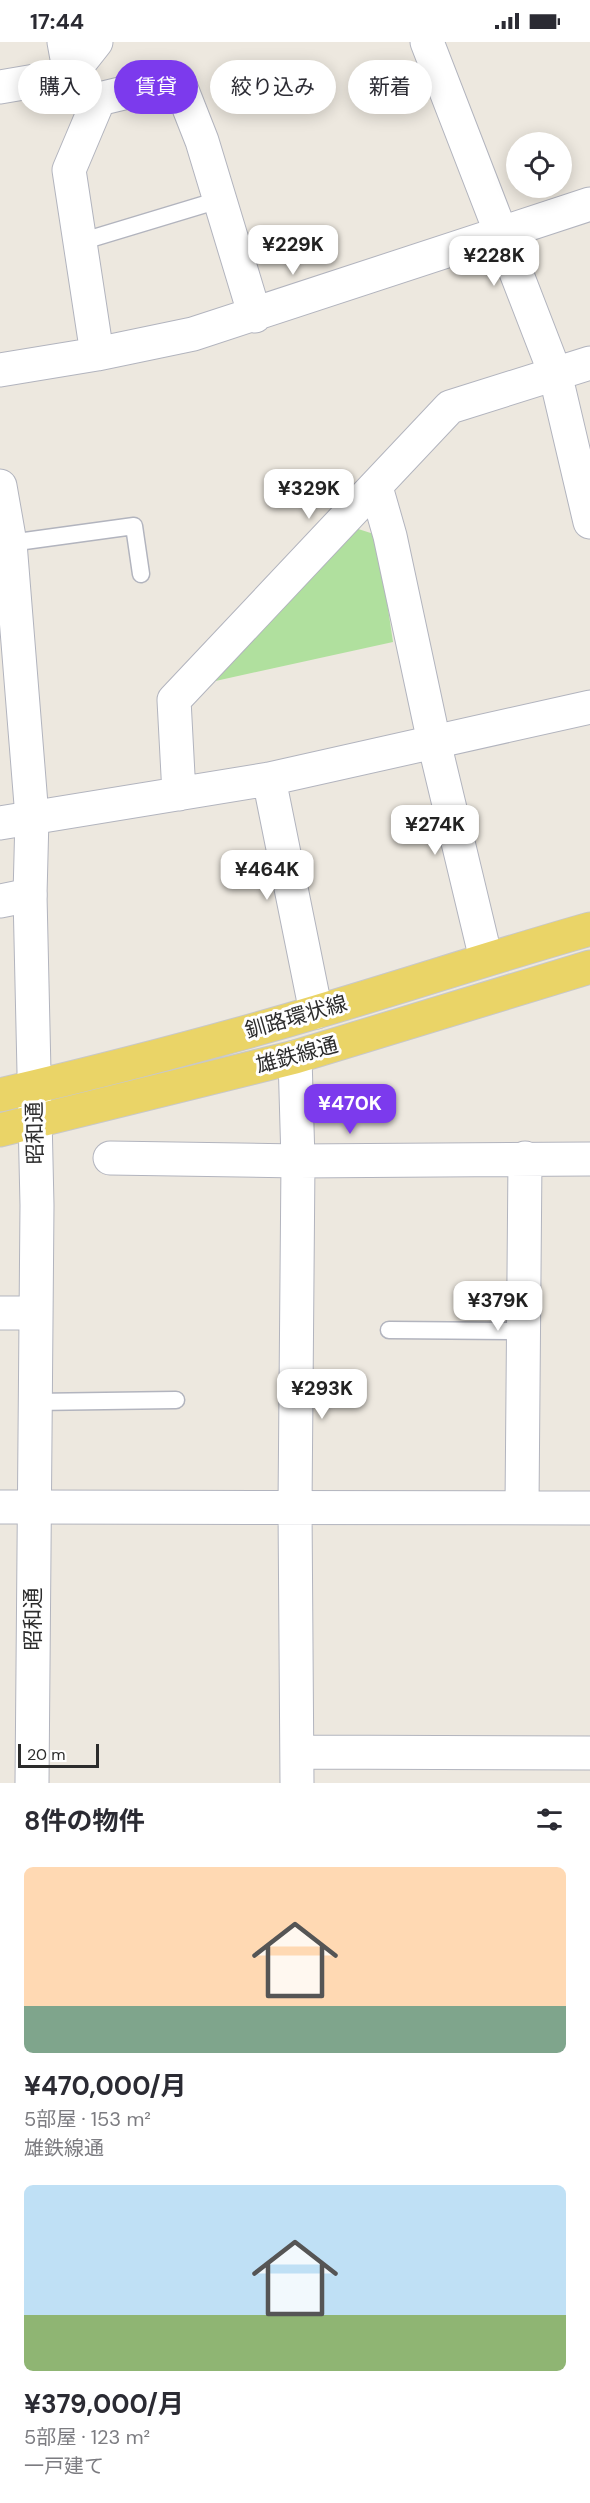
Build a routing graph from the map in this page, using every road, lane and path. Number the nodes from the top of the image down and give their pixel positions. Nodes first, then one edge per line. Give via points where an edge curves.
1 (64, 42) edge
2 (96, 42) edge
3 (427, 42) edge
4 (67, 60) edge
5 (82, 60) edge
6 (18, 84) edge
7 (0, 87) edge
8 (219, 200) junction
9 (590, 204) edge
10 (500, 233) junction
11 (80, 242) junction
12 (255, 316) junction
13 (97, 354) junction
14 (590, 363) edge
15 (0, 370) edge
16 (555, 374) junction
17 (0, 486) edge
18 (376, 486) junction
19 (590, 522) edge
20 (10, 543) junction
21 (141, 574) dead end
22 (590, 706) edge
23 (434, 742) junction
24 (269, 779) junction
25 (179, 794) junction
26 (32, 818) junction
27 (0, 823) edge
28 (15, 898) edge
29 (590, 930) edge
30 (486, 959) junction
31 (590, 967) edge
32 (316, 1012) junction
33 (296, 1057) junction
34 (35, 1087) junction
35 (0, 1095) edge
36 (34, 1122) junction
37 (0, 1130) edge
38 (110, 1158) dead end
39 (525, 1158) junction
40 (590, 1159) edge
41 (298, 1161) junction
42 (0, 1313) edge
43 (35, 1313) junction
44 (389, 1330) dead end
45 (523, 1331) junction
46 (176, 1400) dead end
47 (34, 1402) junction
48 (33, 1506) junction
49 (522, 1506) junction
50 (0, 1507) edge
51 (295, 1507) junction
52 (590, 1508) edge
53 (590, 1753) edge
54 (297, 1768) edge
55 (32, 1783) edge

1 - 4 street
2 - 5 street
3 - 10 street
6 - 7 street
8 - 11 lane
8 - 11 street via 178,80 99,99 69,170
8 - 12 street
9 - 10 street
10 - 12 street
10 - 16 street
11 - 13 street
12 - 13 street via 194,334
13 - 15 street
14 - 16 street
16 - 18 street via 450,407
16 - 19 street
17 - 20 street, 昭和通
18 - 23 street
18 - 25 street via 174,700
20 - 21 lane via 134,526
20 - 26 street, 昭和通
22 - 23 street
23 - 24 street
23 - 30 street
24 - 25 street
24 - 32 street
25 - 26 street
26 - 27 street
26 - 28 street, 昭和通
28 - 34 street, 昭和通
29 - 30 main road, 釧路環状線
30 - 32 main road, 釧路環状線
31 - 33 main road, 雄鉄線通
32 - 34 main road, 釧路環状線
33 - 36 main road, 雄鉄線通
33 - 41 street
34 - 35 main road, 釧路環状線
34 - 36 street, 昭和通
36 - 37 main road, 雄鉄線通
36 - 43 street, 昭和通
38 - 41 street
39 - 40 street
39 - 41 street
39 - 45 street
41 - 51 street
42 - 43 street
43 - 47 street, 昭和通
44 - 45 lane
45 - 49 street
46 - 47 lane
47 - 48 street, 昭和通
48 - 50 street
48 - 51 street
48 - 55 street, 昭和通
49 - 51 street
49 - 52 street
51 - 54 street
53 - 54 street

